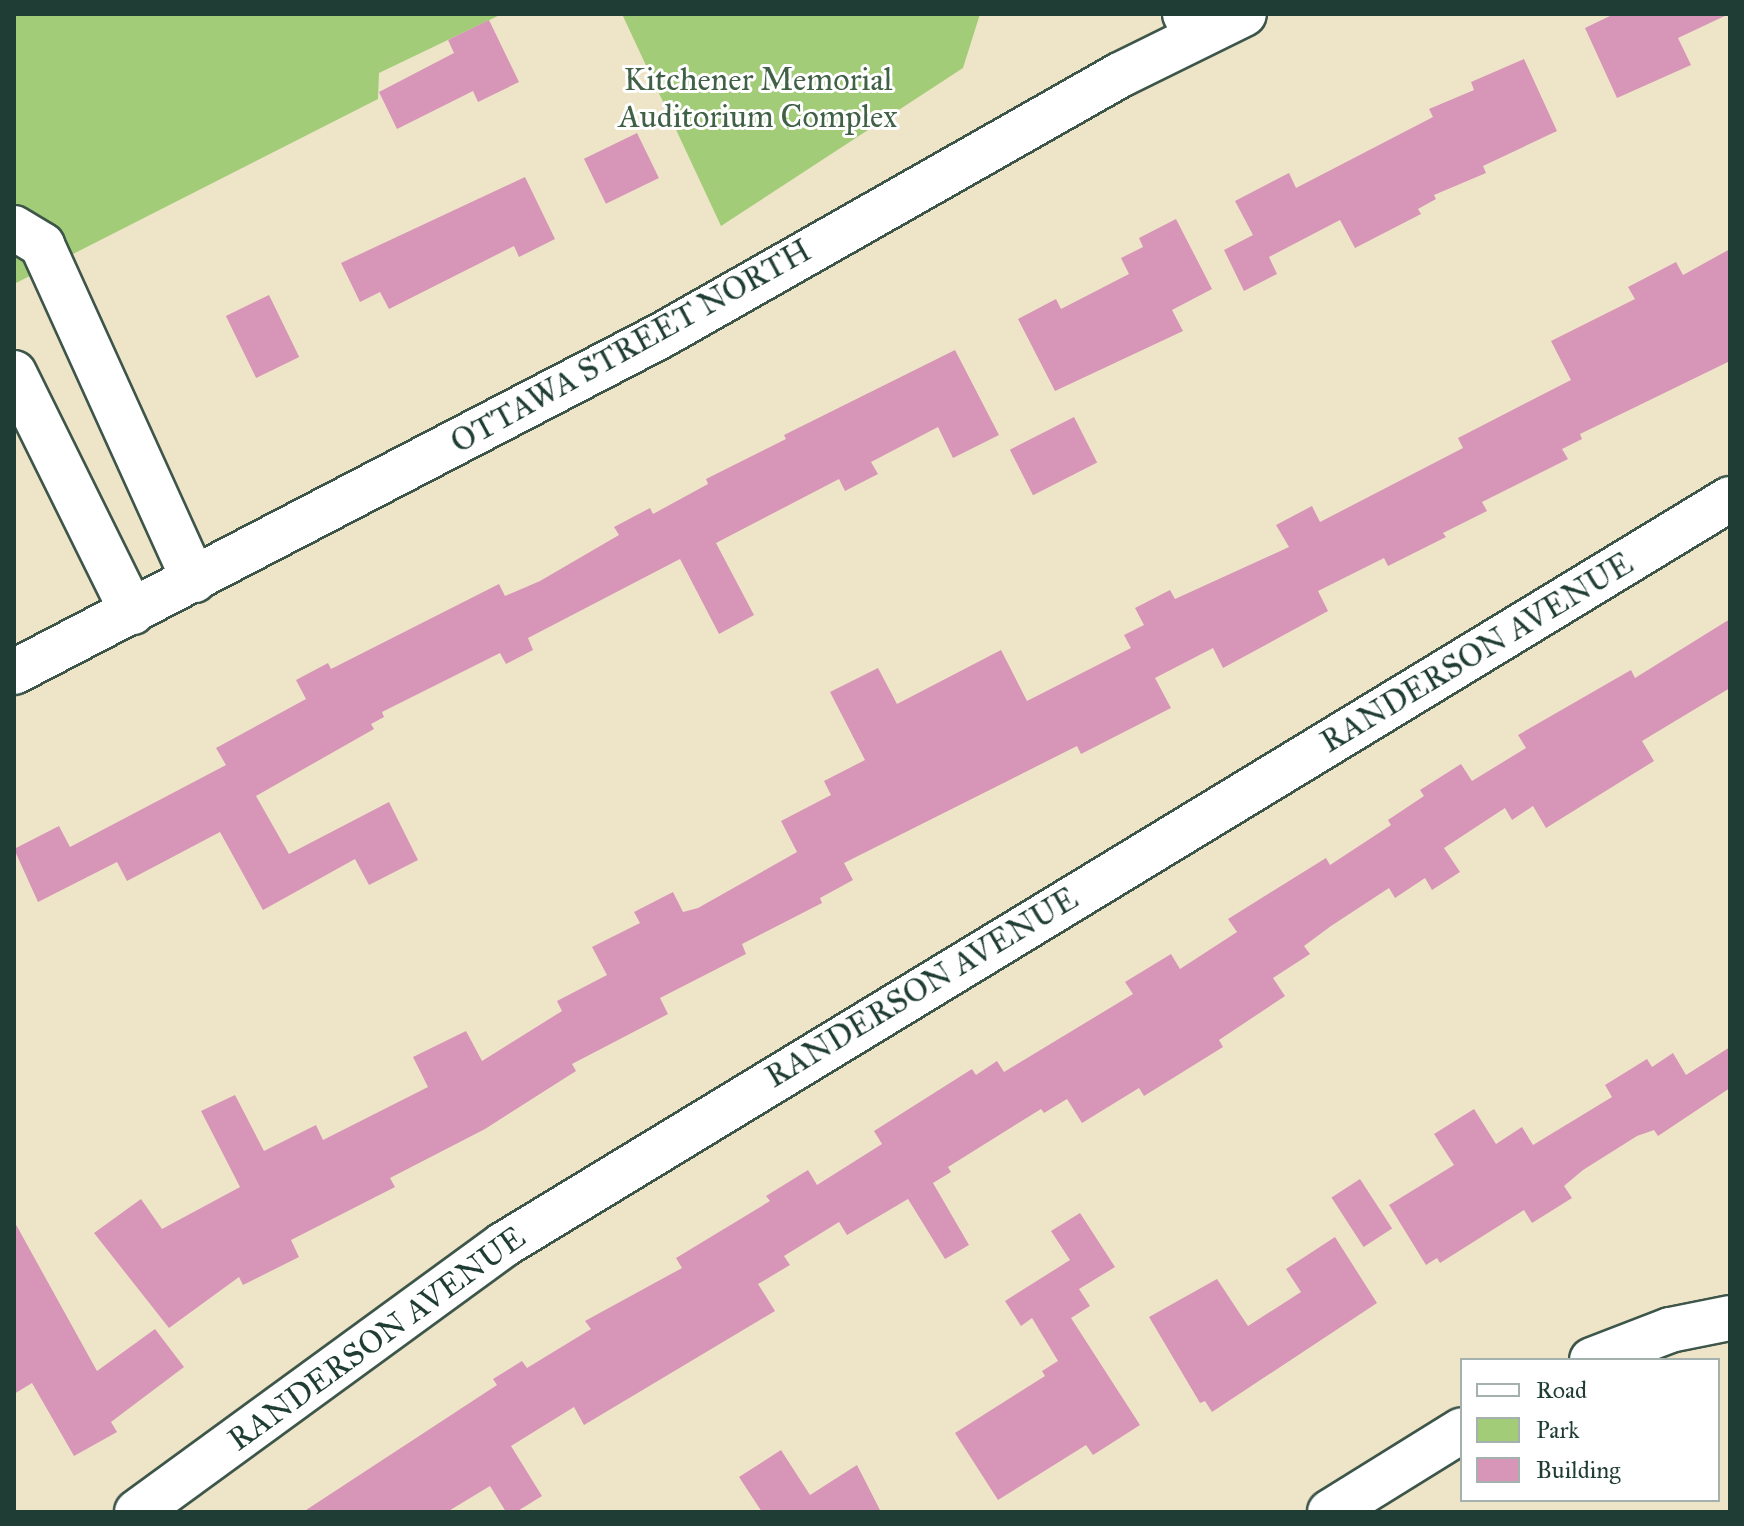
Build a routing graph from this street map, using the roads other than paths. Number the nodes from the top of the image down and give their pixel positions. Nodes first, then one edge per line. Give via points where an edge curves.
1 (1244, 14) edge
2 (1191, 25) edge
3 (14, 228) edge
4 (14, 373) edge
5 (1730, 499) edge
6 (194, 580) junction
7 (132, 612) junction
8 (14, 672) edge
9 (1730, 1318) edge
10 (1597, 1358) edge
11 (1460, 1431) edge
12 (137, 1512) edge
13 (1330, 1512) edge

1 - 2 street, OTTAWA STREET NORTH
2 - 6 street, OTTAWA STREET NORTH via 664,334
3 - 6 street via 42,245
4 - 7 street
5 - 12 street, RANDERSON AVENUE via 503,1245
6 - 7 street, OTTAWA STREET NORTH
7 - 8 street, OTTAWA STREET NORTH
9 - 10 street via 1670,1330
11 - 13 street

